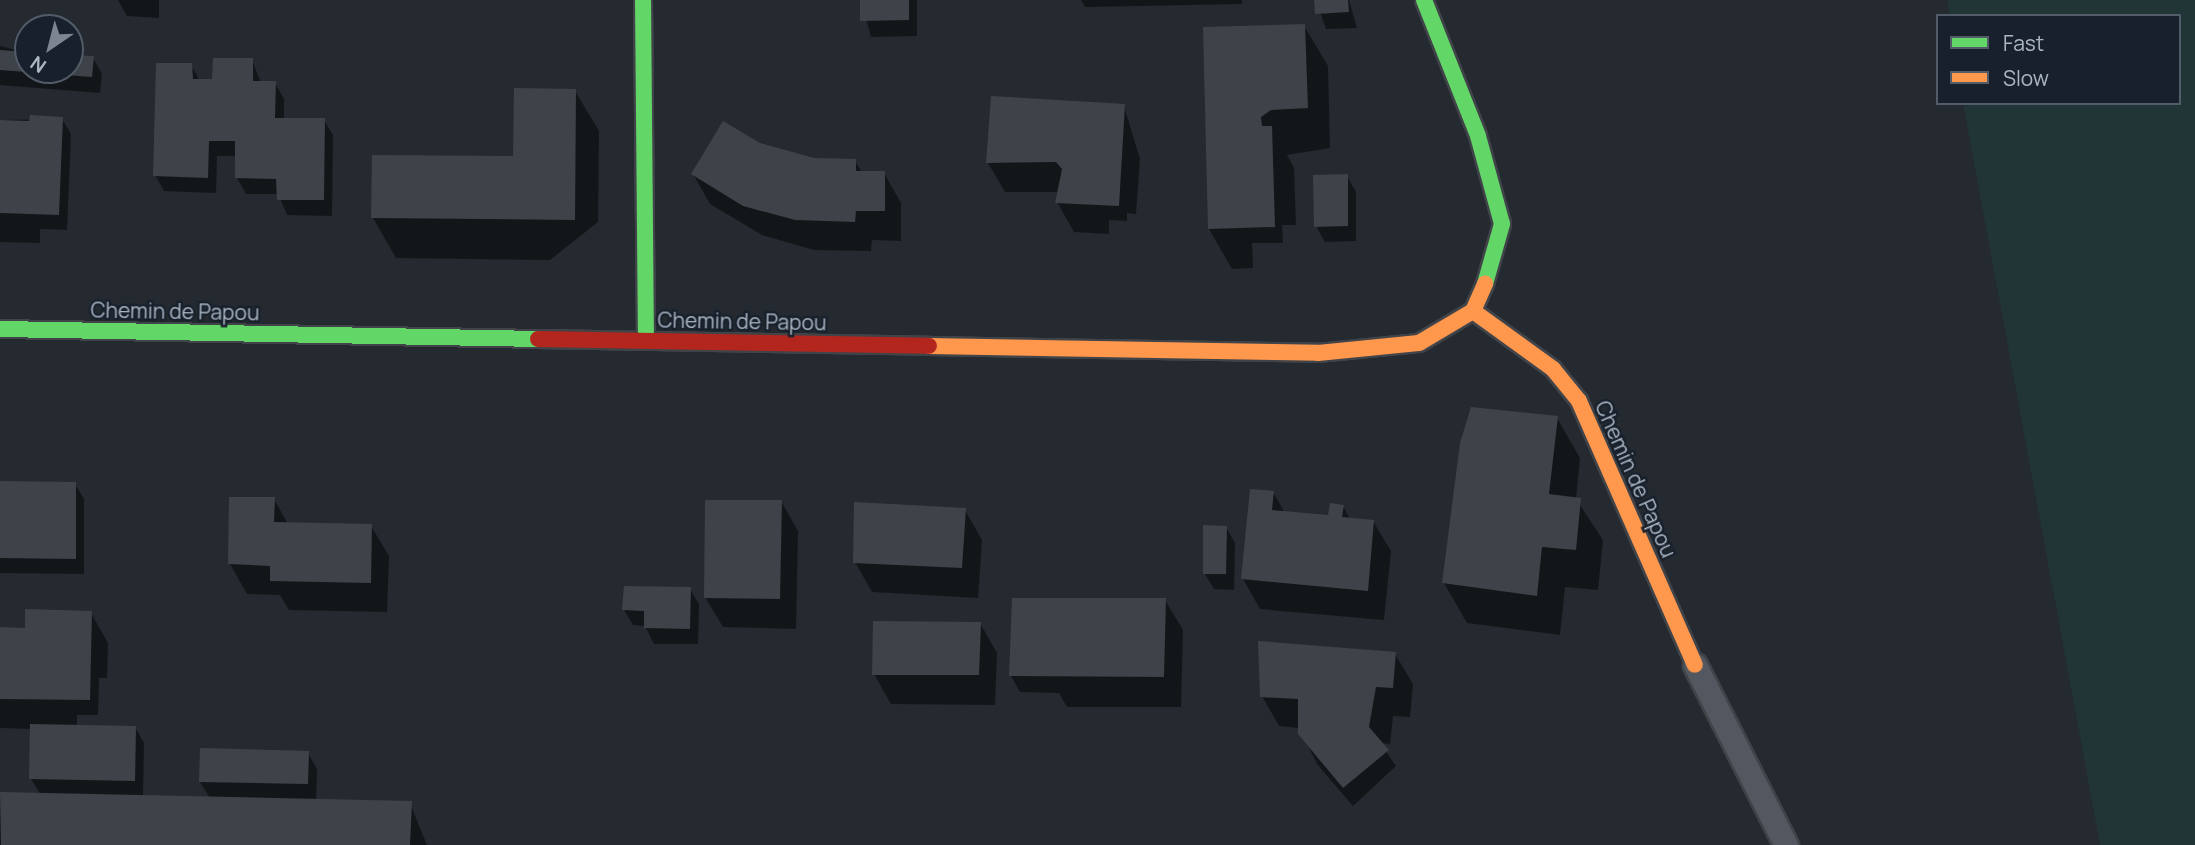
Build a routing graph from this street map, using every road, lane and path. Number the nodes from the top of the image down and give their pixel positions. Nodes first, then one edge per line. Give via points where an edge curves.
1 (643, 0) edge
2 (1424, 0) edge
3 (1473, 311) junction
4 (0, 329) edge
5 (646, 340) junction
6 (1695, 665) joint
7 (1786, 845) edge

1 - 5 street
2 - 3 street via 1497,192 1502,224 1496,260
3 - 5 street, Chemin de Papou via 1419,343 1344,352
3 - 6 street, Chemin de Papou via 1553,369 1578,401
4 - 5 street, Chemin de Papou
6 - 7 lane

